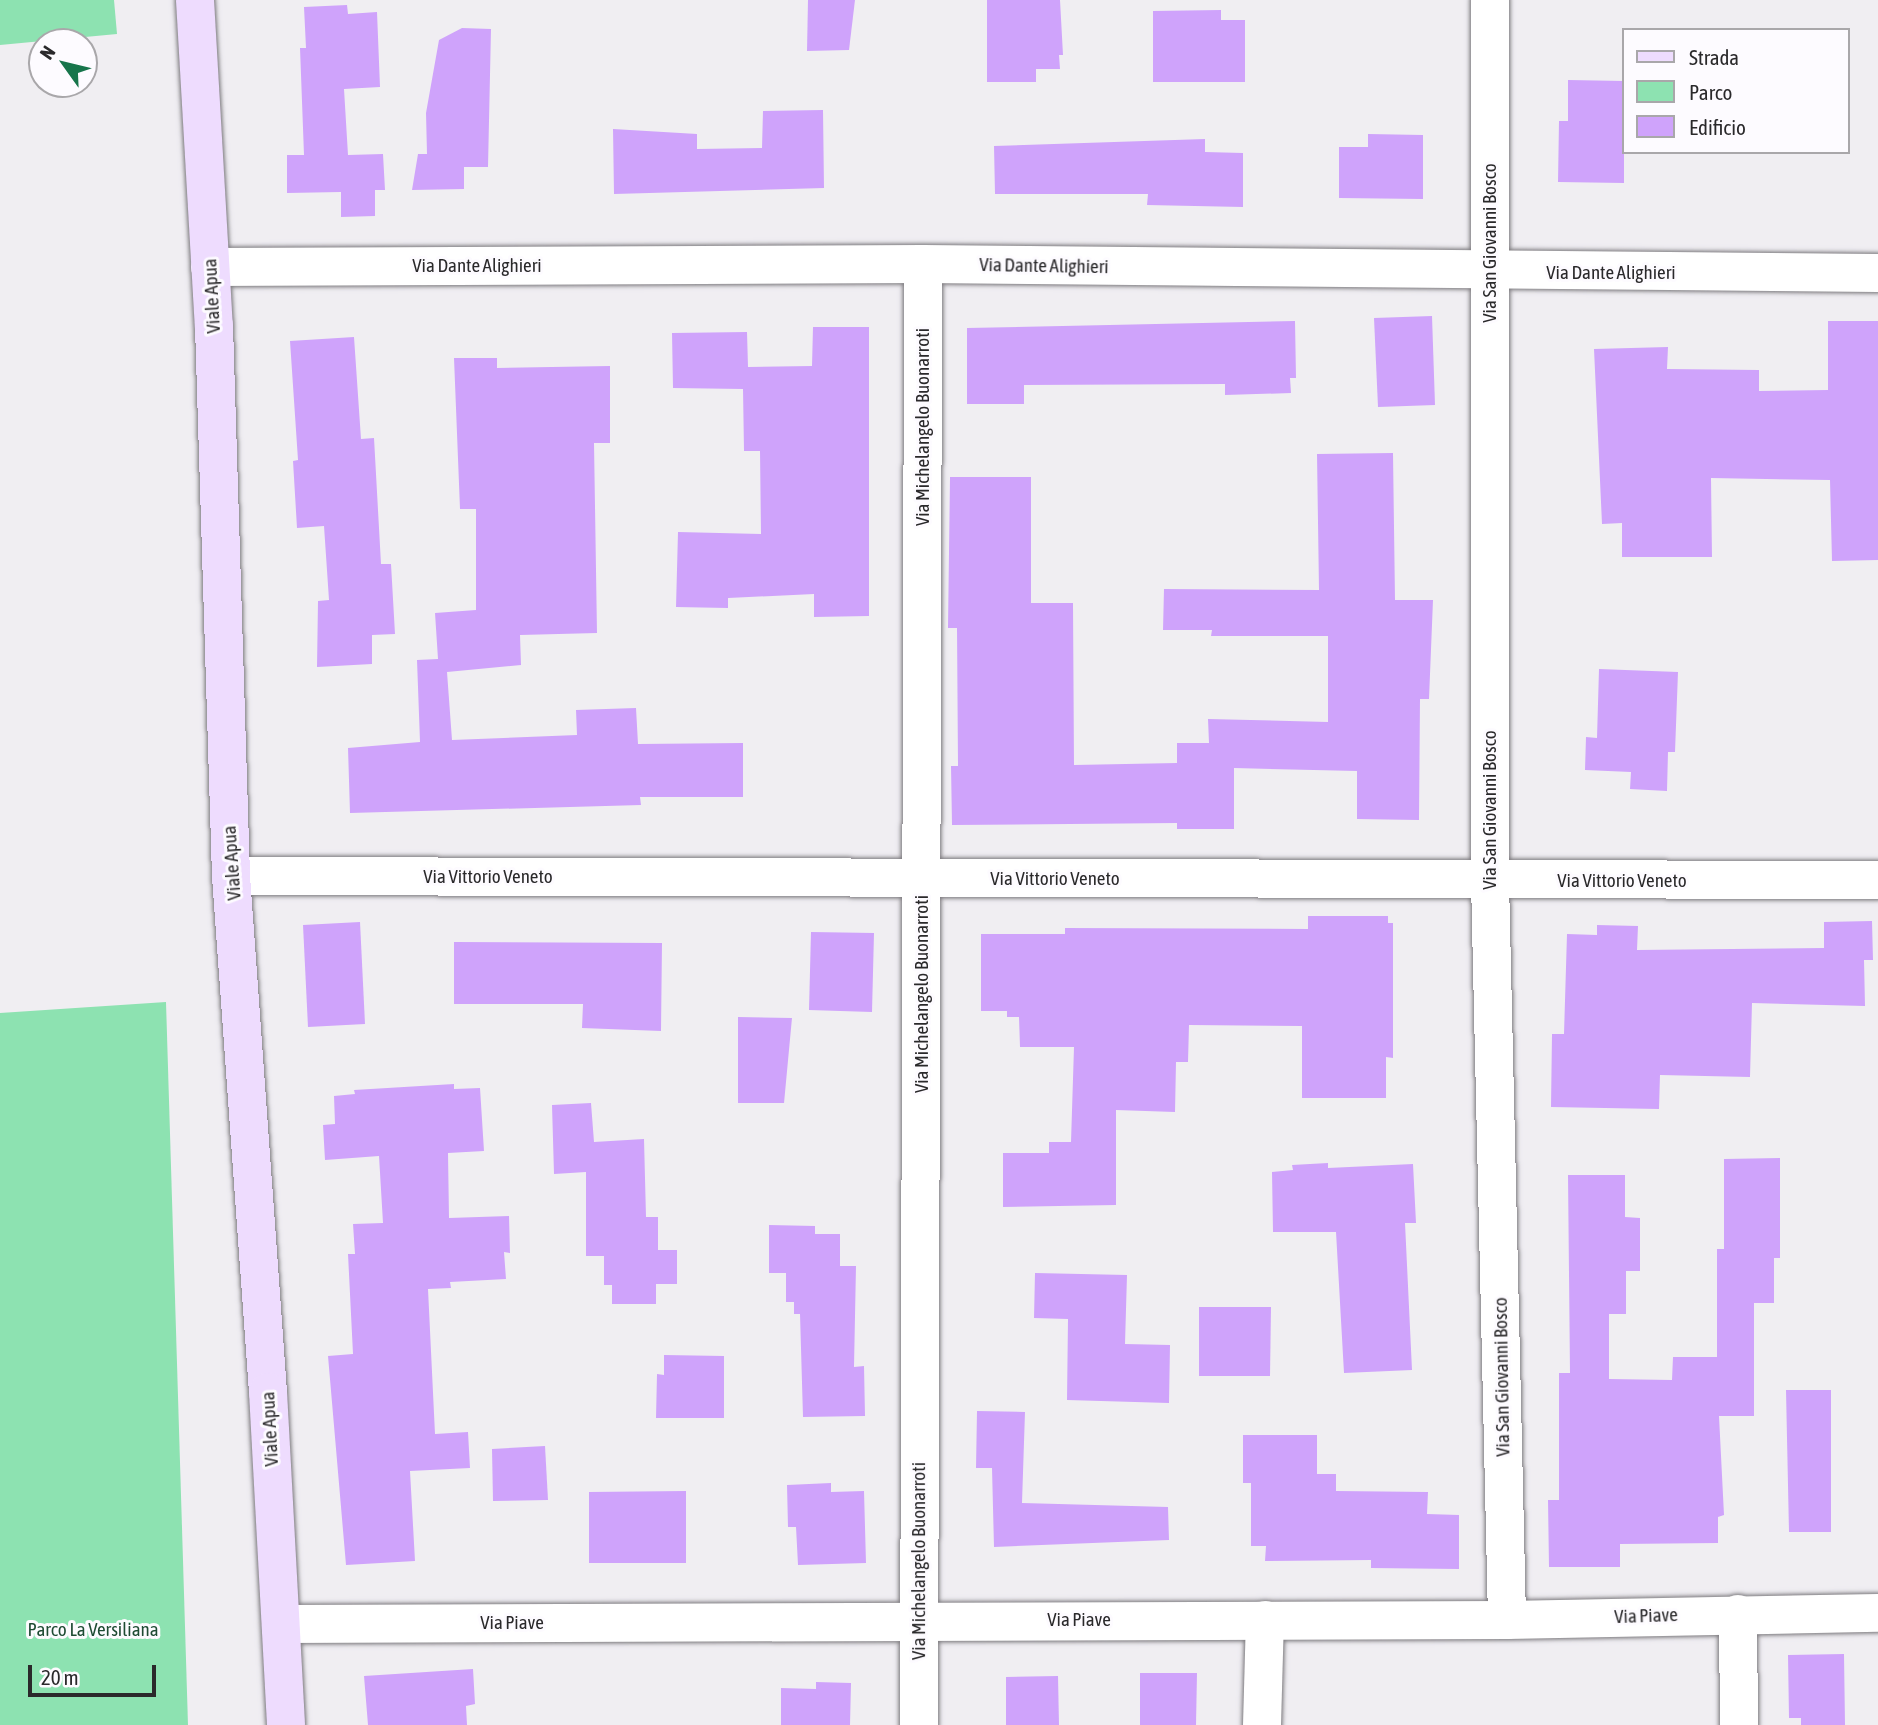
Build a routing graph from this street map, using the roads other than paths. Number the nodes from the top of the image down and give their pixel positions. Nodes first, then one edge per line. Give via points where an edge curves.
1 (195, 0) edge
2 (1490, 0) edge
3 (923, 264) junction
4 (210, 267) junction
5 (1490, 272) junction
6 (1878, 274) edge
7 (231, 876) junction
8 (923, 879) junction
9 (1878, 880) edge
10 (1490, 881) junction
11 (1878, 1613) edge
12 (1738, 1614) junction
13 (918, 1620) junction
14 (1265, 1620) junction
15 (1507, 1620) junction
16 (281, 1624) junction
17 (286, 1725) edge
18 (919, 1725) edge
19 (1262, 1725) edge
20 (1739, 1725) edge

1 - 4 street, Viale Apua
2 - 5 street, Via San Giovanni Bosco
3 - 4 street, Via Dante Alighieri
3 - 5 street, Via Dante Alighieri
3 - 8 street, Via Michelangelo Buonarroti
4 - 7 street, Viale Apua
5 - 6 street, Via Dante Alighieri
5 - 10 street, Via San Giovanni Bosco
7 - 8 street, Via Vittorio Veneto
7 - 16 street, Viale Apua
8 - 10 street, Via Vittorio Veneto
8 - 13 street, Via Michelangelo Buonarroti
9 - 10 street, Via Vittorio Veneto
10 - 15 street, Via San Giovanni Bosco
11 - 12 street, Via Piave
12 - 15 street, Via Piave
12 - 20 street
13 - 14 street, Via Piave
13 - 16 street, Via Piave
13 - 18 street, Via Michelangelo Buonarroti
14 - 15 street, Via Piave
14 - 19 street
16 - 17 street, Viale Apua

